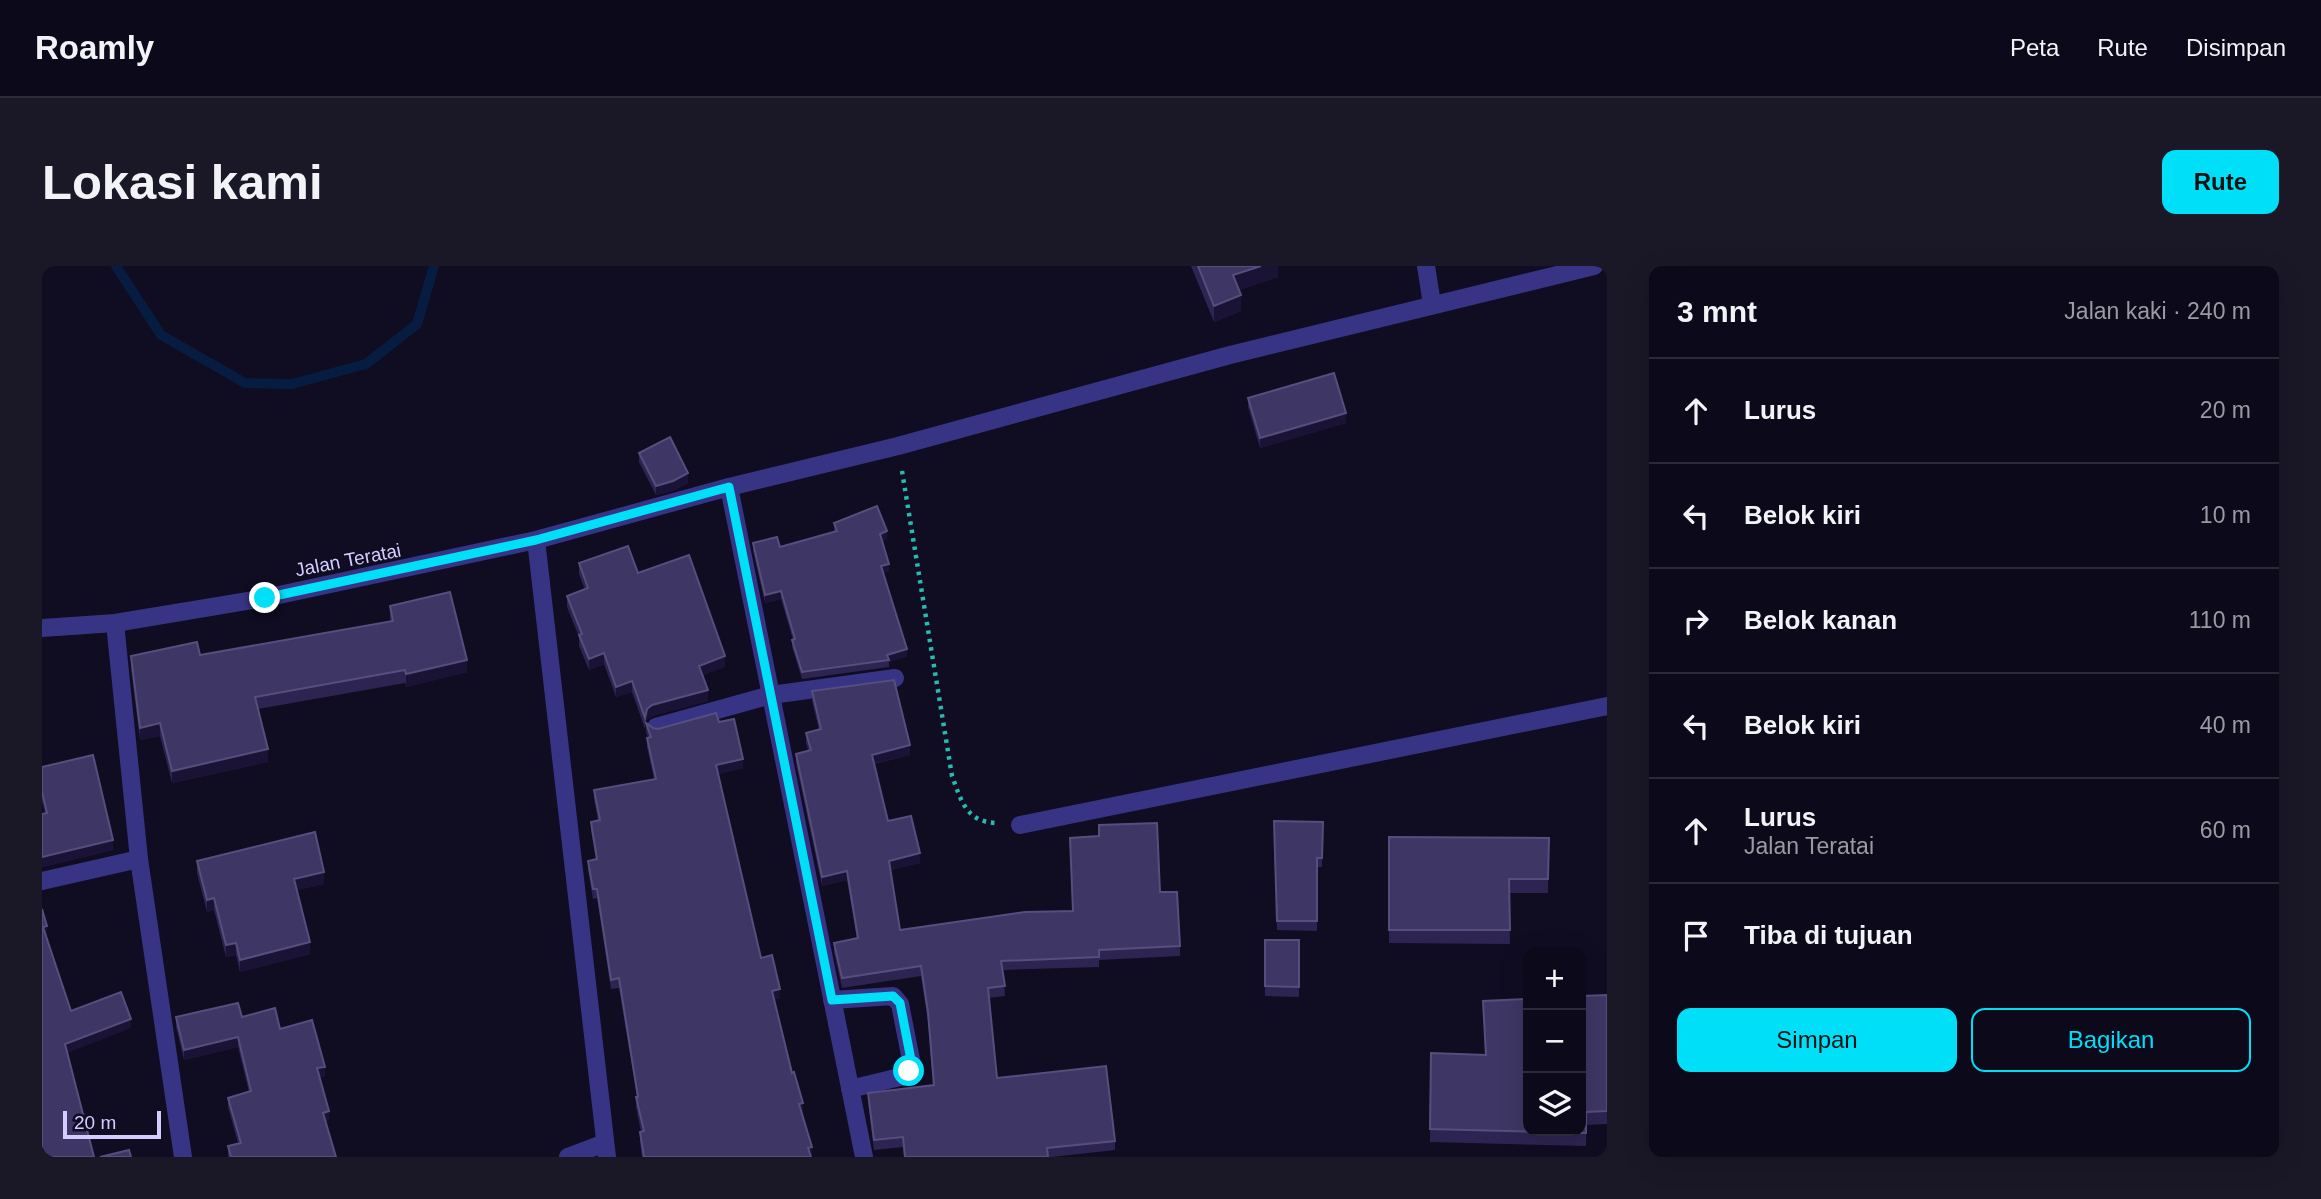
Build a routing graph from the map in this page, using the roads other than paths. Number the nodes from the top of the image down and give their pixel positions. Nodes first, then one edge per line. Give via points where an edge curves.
1 (1426, 266) edge
2 (1594, 266) edge
3 (1432, 304) junction
4 (729, 487) junction
5 (536, 540) junction
6 (115, 623) junction
7 (42, 628) edge
8 (895, 678) edge
9 (771, 695) junction
10 (1607, 706) edge
11 (656, 727) edge
12 (1020, 825) road end
13 (139, 859) junction
14 (42, 881) edge
15 (832, 1000) junction
16 (850, 1090) junction
17 (606, 1150) edge
18 (183, 1157) edge
19 (568, 1157) edge
20 (864, 1157) edge

1 - 3 street
2 - 3 street, Jalan Teratai
3 - 4 street, Jalan Teratai
4 - 5 street, Jalan Teratai
4 - 9 street
5 - 6 street, Jalan Teratai via 265,598
5 - 17 street
6 - 7 street, Jalan Teratai
6 - 13 street
8 - 9 street
9 - 11 street
9 - 15 street
10 - 12 street
13 - 14 street
13 - 18 street
15 - 16 street
15 - 16 street via 883,995 900,1003 912,1065 909,1071
16 - 20 street
17 - 19 street

